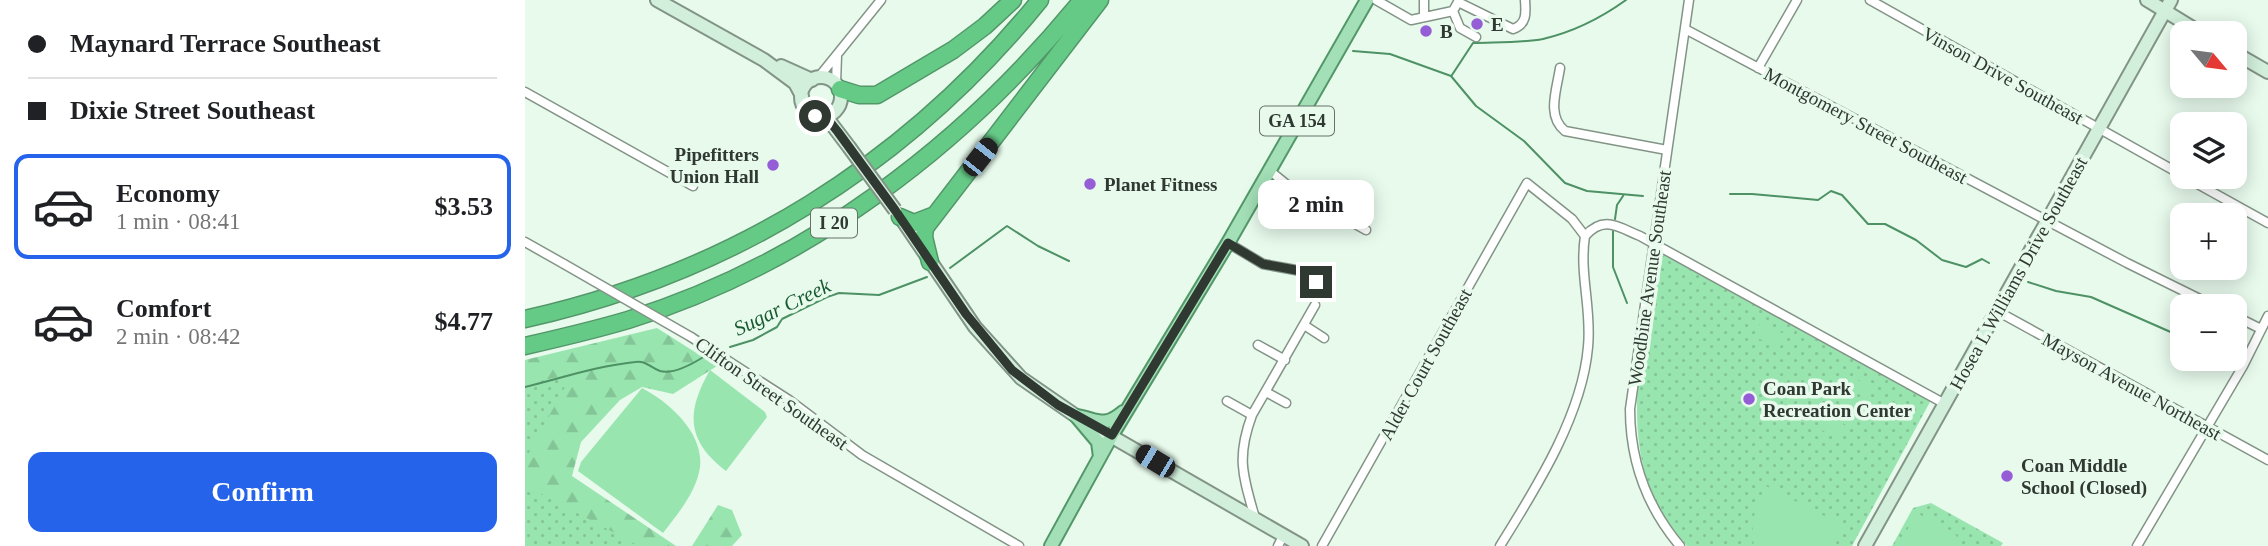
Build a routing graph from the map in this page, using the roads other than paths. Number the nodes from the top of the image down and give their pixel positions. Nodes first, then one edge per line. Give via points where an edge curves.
1 (657, 0) edge
2 (880, 0) edge
3 (1013, 0) edge
4 (1040, 0) edge
5 (1082, 0) edge
6 (1101, 0) edge
7 (1367, 0) edge
8 (1377, 0) edge
9 (1424, 0) edge
10 (1525, 0) edge
11 (1689, 0) edge
12 (1797, 0) edge
13 (1870, 0) edge
14 (2147, 0) edge
15 (2168, 6) edge
16 (1453, 11) junction
17 (1425, 17) junction
18 (2186, 21) edge
19 (1685, 29) junction
20 (1476, 37) dead end
21 (838, 52) junction
22 (764, 60) junction
23 (2247, 60) edge
24 (1560, 68) dead end
25 (1758, 68) junction
26 (2268, 72) edge
27 (815, 79) junction
28 (838, 87) junction
29 (525, 92) edge
30 (801, 96) junction
31 (838, 108) junction
32 (821, 117) junction
33 (2099, 129) junction
34 (838, 132) junction
35 (1667, 150) junction
36 (2170, 168) edge
37 (1269, 170) junction
38 (693, 186) dead end
39 (2207, 189) edge
40 (937, 211) junction
41 (898, 213) junction
42 (2047, 221) junction
43 (2268, 223) edge
44 (1366, 230) dead end
45 (1585, 236) junction
46 (525, 242) edge
47 (1228, 243) junction
48 (1655, 243) junction
49 (930, 262) junction
50 (1316, 282) dead end
51 (2190, 294) edge
52 (1315, 305) dead end
53 (1997, 311) junction
54 (2268, 316) edge
55 (525, 319) edge
56 (2247, 322) edge
57 (1304, 325) junction
58 (2261, 329) junction
59 (1324, 338) dead end
60 (1258, 345) dead end
61 (525, 346) edge
62 (1285, 360) junction
63 (1266, 392) junction
64 (1227, 401) dead end
65 (1286, 402) dead end
66 (1945, 404) junction
67 (1131, 405) junction
68 (1252, 415) junction
69 (1076, 416) junction
70 (2207, 427) junction
71 (1112, 435) junction
72 (1100, 457) junction
73 (2268, 460) edge
74 (1255, 518) junction
75 (1281, 541) edge
76 (2141, 544) edge
77 (1019, 546) edge
78 (1051, 546) edge
79 (1302, 546) edge
80 (1322, 546) edge
81 (1500, 546) edge
82 (1680, 546) edge
83 (1865, 546) edge

1 - 22 street
2 - 21 street
3 - 28 highway via 953,50 877,94 859,95
4 - 55 highway, I 20 via 959,89 907,135 801,211 690,267
5 - 61 highway, I 20 via 1035,55 950,138 810,238 692,297 629,320
6 - 40 highway
7 - 37 main road, GA 154
8 - 17 street via 1411,20
9 - 17 street
10 - 16 street via 1524,21 1513,29 1458,2
11 - 19 street, Woodbine Avenue Southeast
12 - 25 street
13 - 33 street, Vinson Drive Southeast
14 - 15 street
15 - 18 street
15 - 33 street, Hosea L Williams Drive Southeast
16 - 17 street
16 - 20 street via 1460,28
19 - 25 street, Montgomery Street Southeast
19 - 35 street, Woodbine Avenue Southeast
21 - 27 street
21 - 28 street
22 - 27 street
22 - 30 street via 795,83
23 - 26 street
24 - 35 street via 1554,114 1565,131
25 - 42 street, Montgomery Street Southeast
27 - 28 street via 831,80
27 - 30 street
28 - 31 street
29 - 38 street
30 - 32 street via 809,113
31 - 32 street
31 - 34 street
32 - 34 street
33 - 36 street, Vinson Drive Southeast
33 - 42 street, Hosea L Williams Drive Southeast
34 - 41 street, bridge
35 - 48 street, Woodbine Avenue Southeast
37 - 44 street via 1291,188
37 - 47 main road, GA 154
39 - 43 street, Vinson Drive Southeast
40 - 41 highway via 914,223
40 - 49 highway via 925,228
41 - 49 street
42 - 51 street, Montgomery Street Southeast
42 - 53 street, Hosea L Williams Drive Southeast
45 - 48 street via 1595,226 1610,224
45 - 80 street, Alder Court Southeast via 1572,219 1527,183
45 - 81 street via 1582,265 1589,345 1583,380 1550,460
46 - 77 street, Clifton Street Southeast, bridge via 691,337 789,400 862,455
47 - 50 street via 1263,264 1301,271
47 - 67 main road, GA 154
48 - 66 street
48 - 82 street, Woodbine Avenue Southeast via 1638,345 1630,435 1649,501
49 - 69 street via 1012,370
52 - 57 street
53 - 66 street, Hosea L Williams Drive Southeast
53 - 70 street, Mayson Avenue Northeast
54 - 58 street
56 - 58 street
57 - 59 street
57 - 62 street
58 - 70 street
60 - 62 street
62 - 63 street
63 - 65 street
63 - 68 street
64 - 68 street
66 - 83 street, Hosea L Williams Drive Southeast
67 - 69 main road via 1109,422
67 - 71 main road, GA 154
68 - 74 street via 1242,475
69 - 71 street
69 - 72 main road via 1098,442
70 - 73 street, Mayson Avenue Northeast
70 - 76 street
71 - 72 main road, GA 154
71 - 74 street
72 - 78 main road, GA 154
74 - 75 street
75 - 79 street

